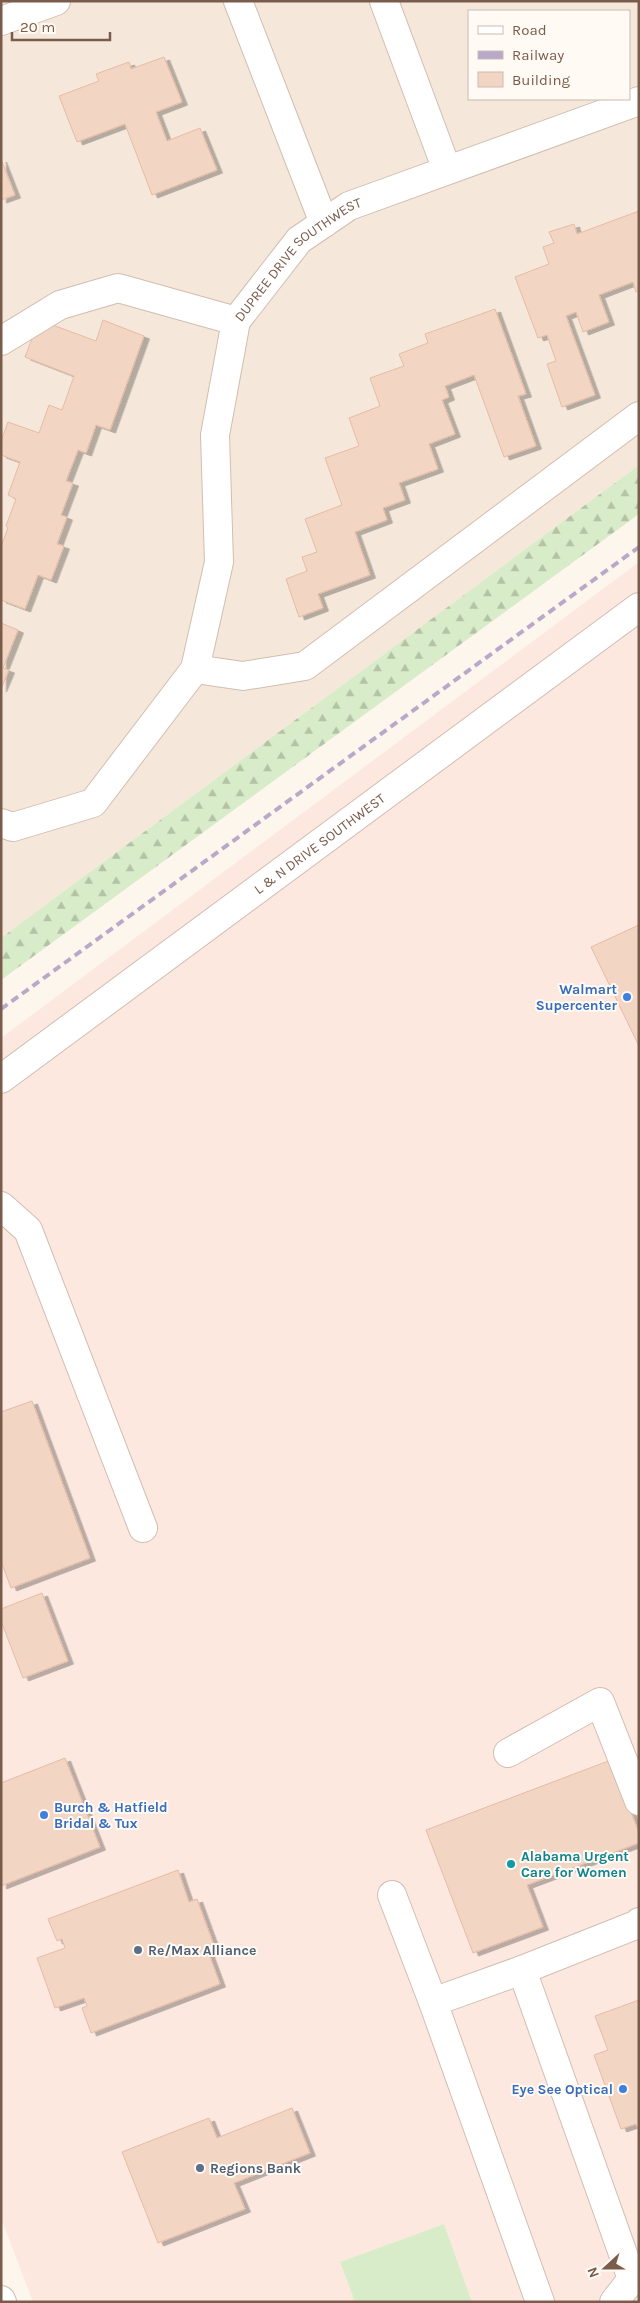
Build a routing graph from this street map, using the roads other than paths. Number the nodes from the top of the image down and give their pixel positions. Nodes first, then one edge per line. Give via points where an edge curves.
1 (56, 1) edge
2 (238, 1) edge
3 (384, 1) edge
4 (1, 21) edge
5 (639, 101) edge
6 (447, 170) junction
7 (324, 223) junction
8 (236, 321) junction
9 (1, 341) edge
10 (639, 416) edge
11 (639, 607) edge
12 (195, 669) junction
13 (1, 823) edge
14 (1, 1079) edge
15 (1, 1206) edge
16 (143, 1528) dead end
17 (508, 1753) dead end
18 (639, 1801) edge
19 (392, 1895) dead end
20 (639, 1922) edge
21 (522, 1970) junction
22 (433, 2002) junction
23 (540, 2302) edge
24 (614, 2302) edge

1 - 4 street
2 - 7 street
3 - 6 street
5 - 6 street, DUPREE DRIVE SOUTHWEST
6 - 7 street, DUPREE DRIVE SOUTHWEST via 349,206
7 - 8 street, DUPREE DRIVE SOUTHWEST via 299,240
8 - 9 street via 118,288 60,305
8 - 12 street, DUPREE DRIVE SOUTHWEST via 215,435 219,562
10 - 12 street via 305,666 243,676
11 - 14 street, L & N DRIVE SOUTHWEST
12 - 13 street, DUPREE DRIVE SOUTHWEST via 93,803 13,827
15 - 16 street via 28,1230
17 - 18 street via 600,1702
19 - 22 street
20 - 21 street
21 - 22 street
21 - 24 street via 632,2279
22 - 23 street

